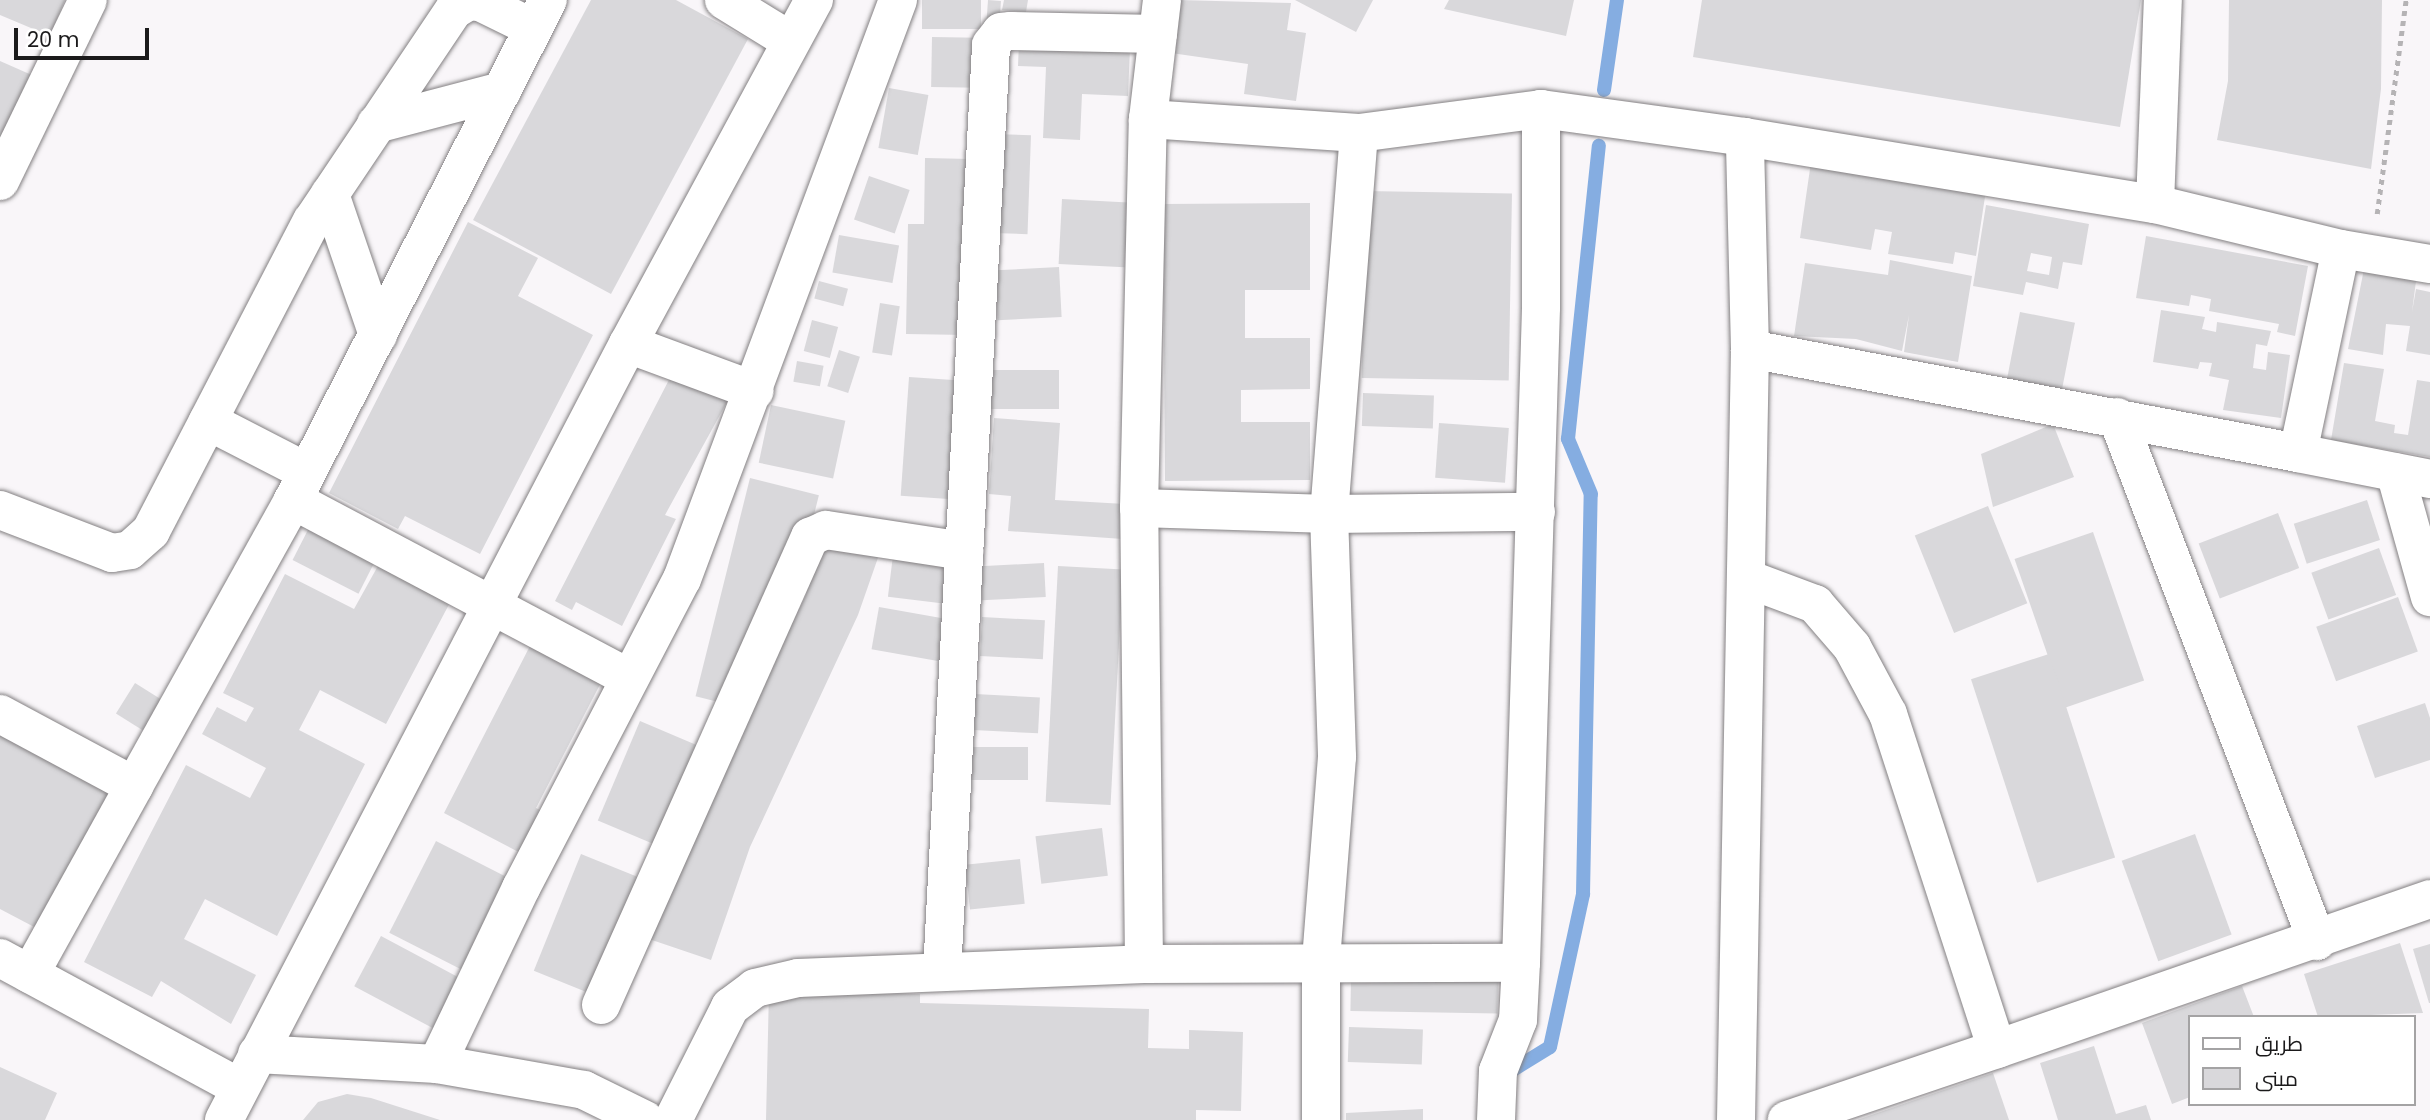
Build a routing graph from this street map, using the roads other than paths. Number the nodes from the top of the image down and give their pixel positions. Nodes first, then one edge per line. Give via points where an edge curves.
1 (88, 0) edge
2 (724, 0) edge
3 (814, 0) edge
4 (898, 0) edge
5 (2163, 0) edge
6 (541, 14) edge
7 (1160, 17) edge
8 (789, 40) junction
9 (502, 91) junction
10 (1541, 109) junction
11 (1147, 119) junction
12 (376, 124) junction
13 (1359, 133) junction
14 (1745, 137) junction
15 (0, 181) edge
16 (330, 194) junction
17 (2155, 204) junction
18 (2356, 252) junction
19 (2430, 264) edge
20 (378, 335) junction
21 (628, 345) junction
22 (1750, 349) junction
23 (755, 391) junction
24 (2117, 417) junction
25 (208, 421) junction
26 (2298, 453) junction
27 (2412, 475) edge
28 (300, 486) junction
29 (1139, 508) junction
30 (0, 510) edge
31 (1536, 512) junction
32 (1329, 514) junction
33 (964, 551) junction
34 (1748, 579) junction
35 (2430, 597) edge
36 (491, 605) junction
37 (629, 678) junction
38 (0, 714) edge
39 (134, 786) junction
40 (2430, 899) edge
41 (2317, 941) junction
42 (1321, 962) junction
43 (1521, 963) junction
44 (1144, 964) junction
45 (15, 966) edge
46 (942, 972) junction
47 (601, 1005) dead end
48 (1997, 1049) junction
49 (257, 1054) junction
50 (438, 1064) junction
51 (231, 1104) edge
52 (645, 1120) edge
53 (673, 1120) edge
54 (1321, 1120) edge
55 (1496, 1120) edge
56 (1736, 1120) edge
57 (1787, 1120) edge

1 - 15 street
2 - 8 street
3 - 8 street
4 - 23 street via 800,256
5 - 17 street
6 - 9 street
6 - 12 street via 480,2 460,4
7 - 11 street
7 - 33 street via 1011,31 994,37
8 - 21 street
9 - 12 street
9 - 20 street
10 - 13 street
10 - 14 street
10 - 31 street
11 - 13 street
11 - 29 street
12 - 16 street
13 - 32 street
14 - 17 street
14 - 22 street
16 - 20 street
16 - 25 street
17 - 18 street
18 - 19 street
18 - 26 street
20 - 28 street
21 - 23 street
21 - 36 street
22 - 24 street
22 - 34 street
23 - 37 street via 682,579
24 - 26 street
24 - 41 street
25 - 28 street
25 - 30 street via 151,531 130,550 112,553
26 - 27 street
27 - 35 street
28 - 36 street
28 - 39 street
29 - 32 street
29 - 44 street
31 - 32 street
31 - 43 street
32 - 42 street via 1337,757
33 - 46 street
33 - 47 street via 826,530 810,537
34 - 48 street via 1815,604 1858,658 1888,714
34 - 56 street
36 - 37 street
36 - 49 street
37 - 50 street
38 - 39 street
39 - 45 street
40 - 41 street
41 - 48 street
42 - 43 street
42 - 44 street
42 - 54 street
43 - 55 street via 1518,1020 1499,1071
44 - 46 street
45 - 51 street
46 - 53 street via 798,978 755,988 730,1007 719,1024
48 - 57 street
49 - 50 street
49 - 51 street
50 - 52 street via 584,1090

